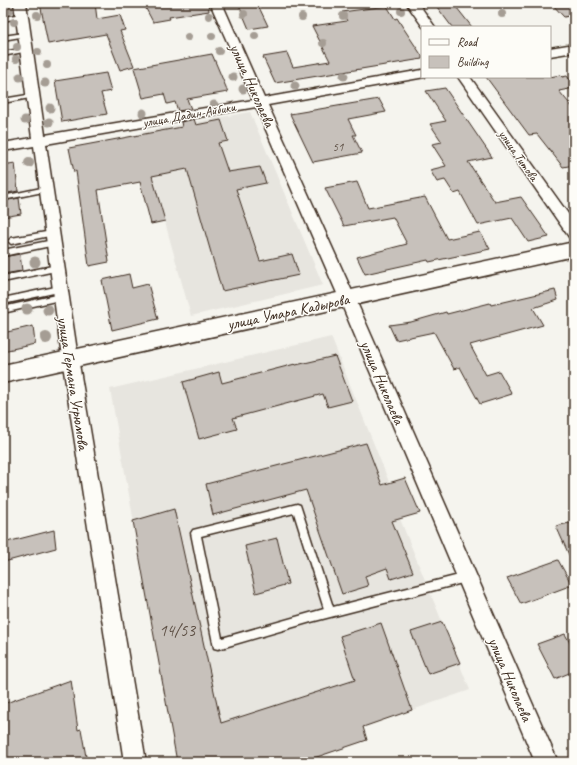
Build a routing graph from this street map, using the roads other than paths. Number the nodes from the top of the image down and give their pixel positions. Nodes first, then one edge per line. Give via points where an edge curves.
1 (216, 3) edge
2 (412, 3) edge
3 (21, 10) edge
4 (3, 14) edge
5 (3, 19) edge
6 (428, 26) edge
7 (3, 38) edge
8 (25, 43) junction
9 (574, 48) edge
10 (551, 52) edge
11 (3, 54) edge
12 (421, 74) edge
13 (465, 78) edge
14 (33, 96) junction
15 (3, 101) edge
16 (261, 102) junction
17 (38, 141) junction
18 (3, 147) edge
19 (46, 190) junction
20 (3, 198) edge
21 (574, 233) edge
22 (53, 238) junction
23 (11, 242) dead end
24 (574, 249) edge
25 (3, 253) edge
26 (57, 268) junction
27 (3, 279) edge
28 (60, 293) junction
29 (347, 298) junction
30 (3, 301) edge
31 (3, 310) edge
32 (70, 358) junction
33 (3, 374) edge
34 (467, 578) junction
35 (330, 613) junction
36 (135, 762) edge
37 (546, 762) edge

1 - 16 street, улица Николаева
2 - 6 street
3 - 4 lane
3 - 5 lane
3 - 8 street, улица Германа Угрюмова
7 - 8 lane
8 - 11 lane
8 - 14 street, улица Германа Угрюмова
9 - 10 street
12 - 16 street, улица Дадин-Айбики
13 - 21 street, улица Титова
14 - 15 lane
14 - 17 street, улица Германа Угрюмова
16 - 17 street, улица Дадин-Айбики
16 - 29 street, улица Николаева
17 - 18 street, улица Дадин-Айбики
17 - 19 street, улица Германа Угрюмова
19 - 20 lane
19 - 22 street, улица Германа Угрюмова
22 - 23 lane
22 - 25 lane
22 - 26 street, улица Германа Угрюмова
24 - 29 street, улица Умара Кадырова
26 - 27 lane
26 - 28 street, улица Германа Угрюмова
28 - 30 lane
28 - 31 lane
28 - 32 street, улица Германа Угрюмова
29 - 32 street, улица Умара Кадырова
29 - 34 street, улица Николаева
32 - 33 street, улица Умара Кадырова
32 - 36 street, улица Германа Угрюмова
34 - 35 lane
34 - 37 street, улица Николаева
35 - 35 lane via 218,644 196,533 297,508

